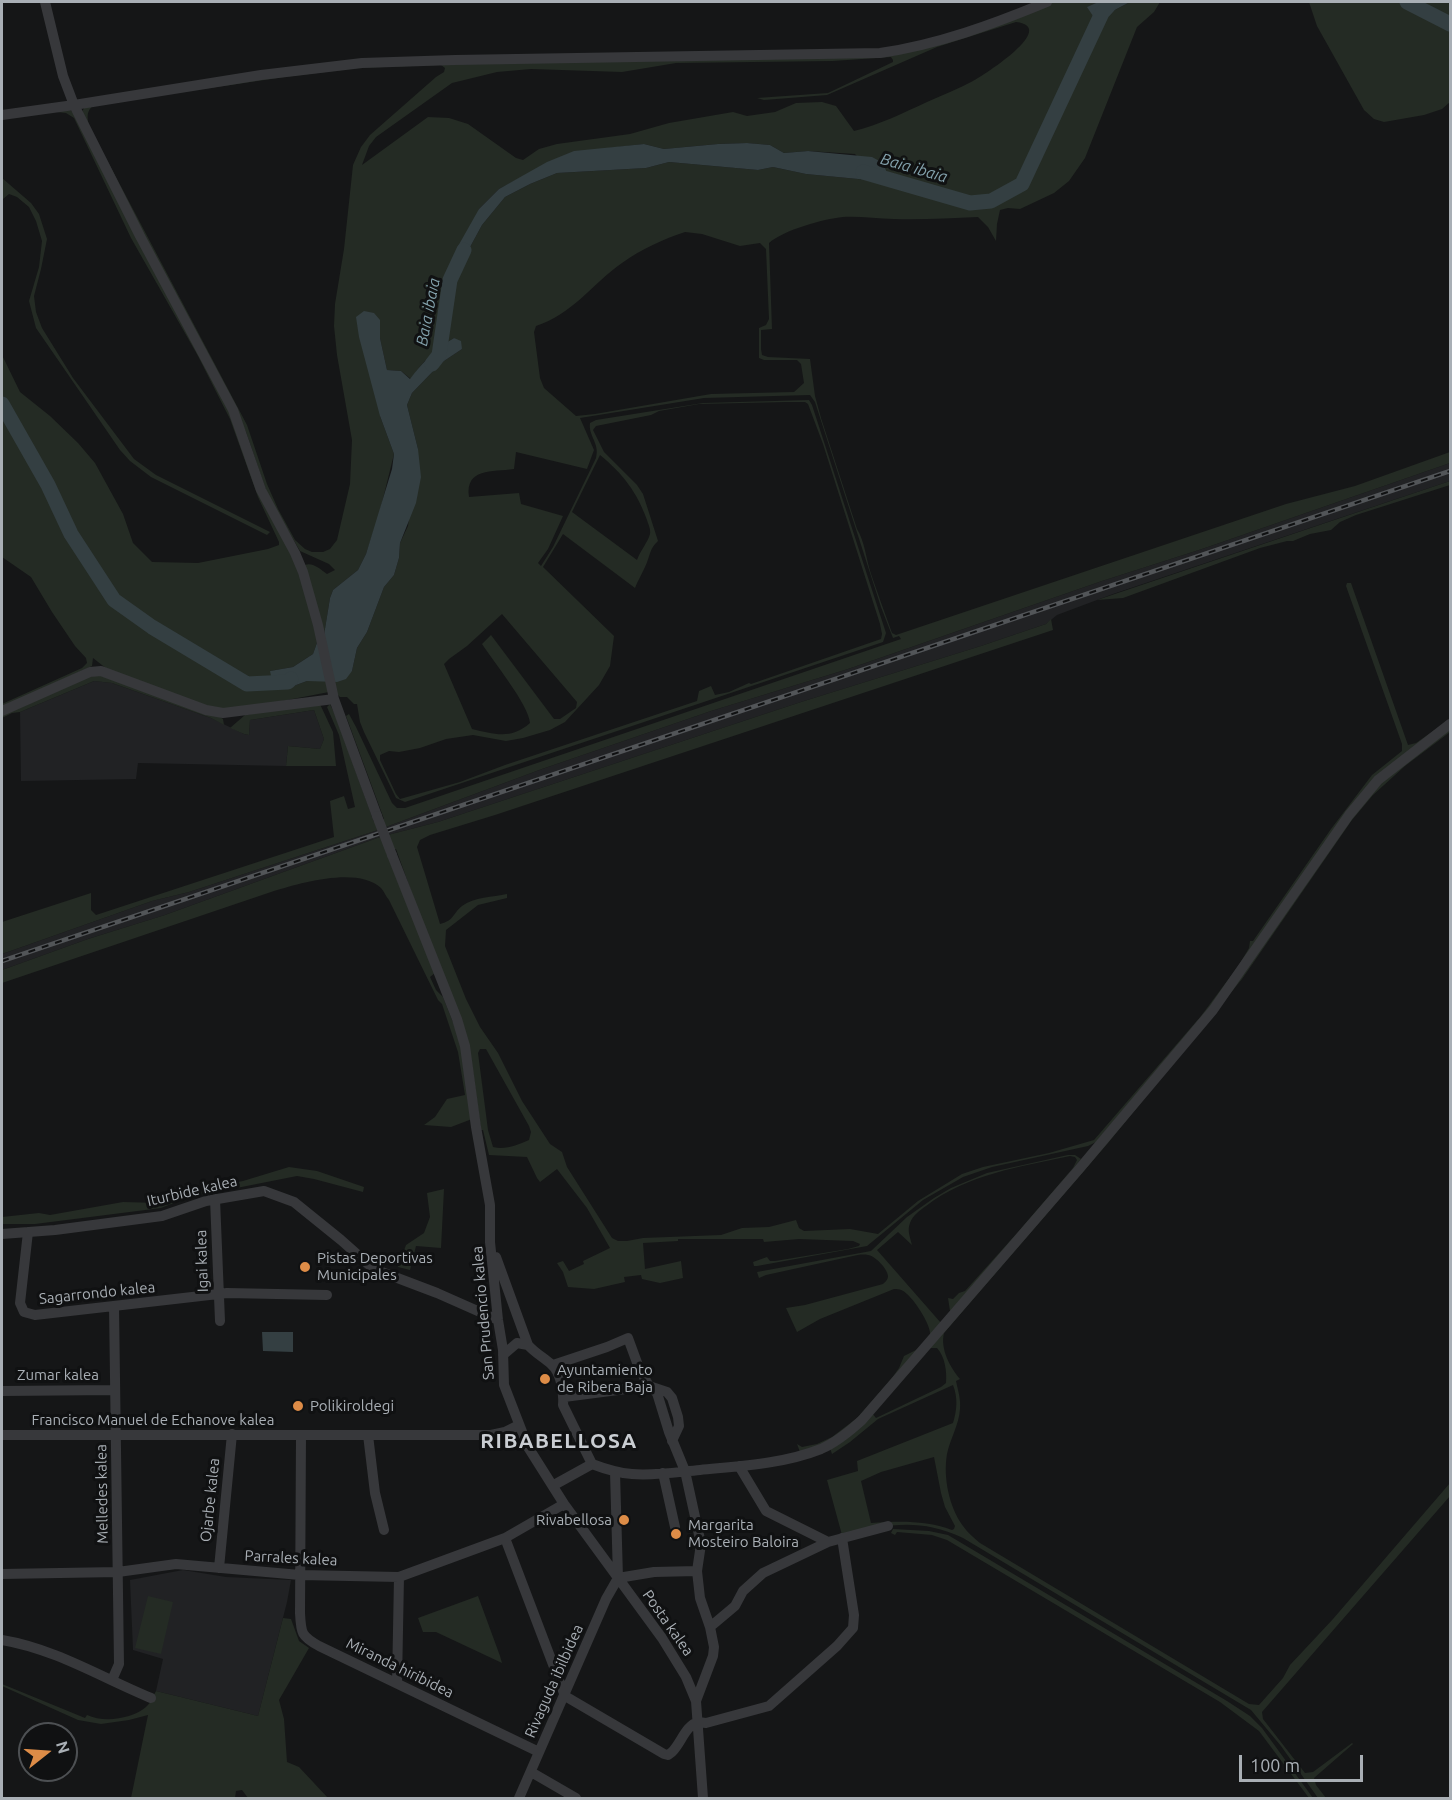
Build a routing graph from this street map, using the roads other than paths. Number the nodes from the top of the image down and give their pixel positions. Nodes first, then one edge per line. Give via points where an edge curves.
1 (45, 2) edge
2 (1047, 2) edge
3 (74, 105) junction
4 (2, 115) edge
5 (334, 699) junction
6 (2, 711) edge
7 (1450, 724) edge
8 (215, 1199) junction
9 (28, 1232) junction
10 (2, 1234) edge
11 (490, 1242) junction
12 (219, 1294) junction
13 (327, 1295) dead end
14 (114, 1306) junction
15 (498, 1320) junction
16 (220, 1321) dead end
17 (528, 1345) junction
18 (503, 1355) junction
19 (553, 1365) junction
20 (649, 1386) junction
21 (115, 1390) junction
22 (2, 1391) edge
23 (564, 1397) junction
24 (519, 1425) junction
25 (232, 1434) junction
26 (2, 1435) edge
27 (116, 1435) junction
28 (301, 1435) junction
29 (368, 1435) junction
30 (592, 1464) junction
31 (739, 1466) junction
32 (685, 1471) junction
33 (615, 1472) junction
34 (663, 1473) junction
35 (554, 1485) junction
36 (564, 1504) junction
37 (888, 1526) dead end
38 (675, 1527) dead end
39 (384, 1530) dead end
40 (505, 1538) junction
41 (842, 1538) junction
42 (828, 1542) junction
43 (219, 1568) junction
44 (697, 1571) junction
45 (117, 1572) junction
46 (2, 1574) edge
47 (300, 1575) junction
48 (399, 1577) junction
49 (618, 1578) junction
50 (710, 1627) junction
51 (2, 1640) edge
52 (112, 1680) junction
53 (397, 1683) junction
54 (702, 1686) junction
55 (690, 1687) junction
56 (565, 1696) junction
57 (151, 1698) dead end
58 (696, 1701) junction
59 (698, 1722) junction
60 (539, 1752) junction
61 (531, 1772) junction
62 (519, 1798) edge
63 (576, 1798) edge
64 (703, 1798) edge

1 - 3 street, San Prudencio kalea
2 - 3 street via 982,27 880,53 362,63
3 - 4 street
3 - 5 street, San Prudencio kalea via 232,410 261,490 303,572
5 - 6 street via 223,713 101,671 90,672
5 - 11 street, San Prudencio kalea, bridge via 461,1033 490,1205
7 - 31 street via 1367,791 1213,1010 862,1420 824,1448 785,1460
8 - 9 street, Iturbide kalea via 162,1216
8 - 12 street, Igai kalea
8 - 15 street, Iturbide kalea via 264,1191 285,1198 379,1271
9 - 10 street, Iturbide kalea
9 - 14 street, Sagarrondo kalea via 20,1297 24,1312 35,1315
11 - 15 street, San Prudencio kalea
11 - 17 street
12 - 13 street, Sagarrondo kalea
12 - 14 street, Sagarrondo kalea
12 - 16 street, Igai kalea
14 - 21 street, Melledes kalea
15 - 18 street, San Prudencio kalea
17 - 18 street via 517,1343
17 - 19 street
18 - 24 street, San Prudencio kalea via 504,1385
19 - 20 street via 628,1338
19 - 23 street
20 - 23 street
20 - 32 street via 657,1393
21 - 22 street, Zumar kalea
21 - 27 street, Melledes kalea
23 - 30 street via 566,1412
24 - 29 street, Francisco Manuel de Echanove kalea via 491,1435
24 - 35 street, San Prudencio kalea via 528,1447
25 - 27 street, Francisco Manuel de Echanove kalea
25 - 28 street, Francisco Manuel de Echanove kalea
25 - 43 street, Ojarbe kalea
26 - 27 street, Francisco Manuel de Echanove kalea
27 - 45 street, Melledes kalea
28 - 29 street, Francisco Manuel de Echanove kalea
28 - 47 street, Miranda hiribidea
29 - 39 street
30 - 33 street
30 - 35 street
31 - 32 street
31 - 42 street via 766,1511
32 - 34 street
32 - 44 street via 701,1544
33 - 34 street
33 - 49 street
34 - 38 street
35 - 36 street, Posta kalea
36 - 40 street, Parrales kalea
36 - 49 street, Posta kalea
37 - 41 street
40 - 48 street, Parrales kalea
40 - 56 street
41 - 42 street
41 - 59 street via 853,1628 769,1706
42 - 50 street via 763,1573 743,1591 735,1606
43 - 45 street, Parrales kalea via 176,1563
43 - 47 street, Parrales kalea
44 - 49 street
44 - 50 street via 700,1598
45 - 46 street, Parrales kalea
45 - 52 street, Melledes kalea via 118,1664
47 - 48 street, Parrales kalea
47 - 53 street, Miranda hiribidea via 300,1625 306,1639
48 - 53 street
49 - 55 street, Posta kalea via 677,1661
49 - 56 street, Rivaguda ibilbidea
50 - 54 street via 713,1656
51 - 52 street via 75,1662
52 - 57 street
53 - 60 street, Miranda hiribidea
54 - 55 street
54 - 58 street
55 - 58 street, Posta kalea
56 - 59 street via 668,1755
56 - 60 street, Rivaguda ibilbidea
58 - 59 street, Posta kalea
59 - 64 street, Posta kalea
60 - 61 street, Rivaguda ibilbidea
61 - 62 street, Rivaguda ibilbidea
61 - 63 street

